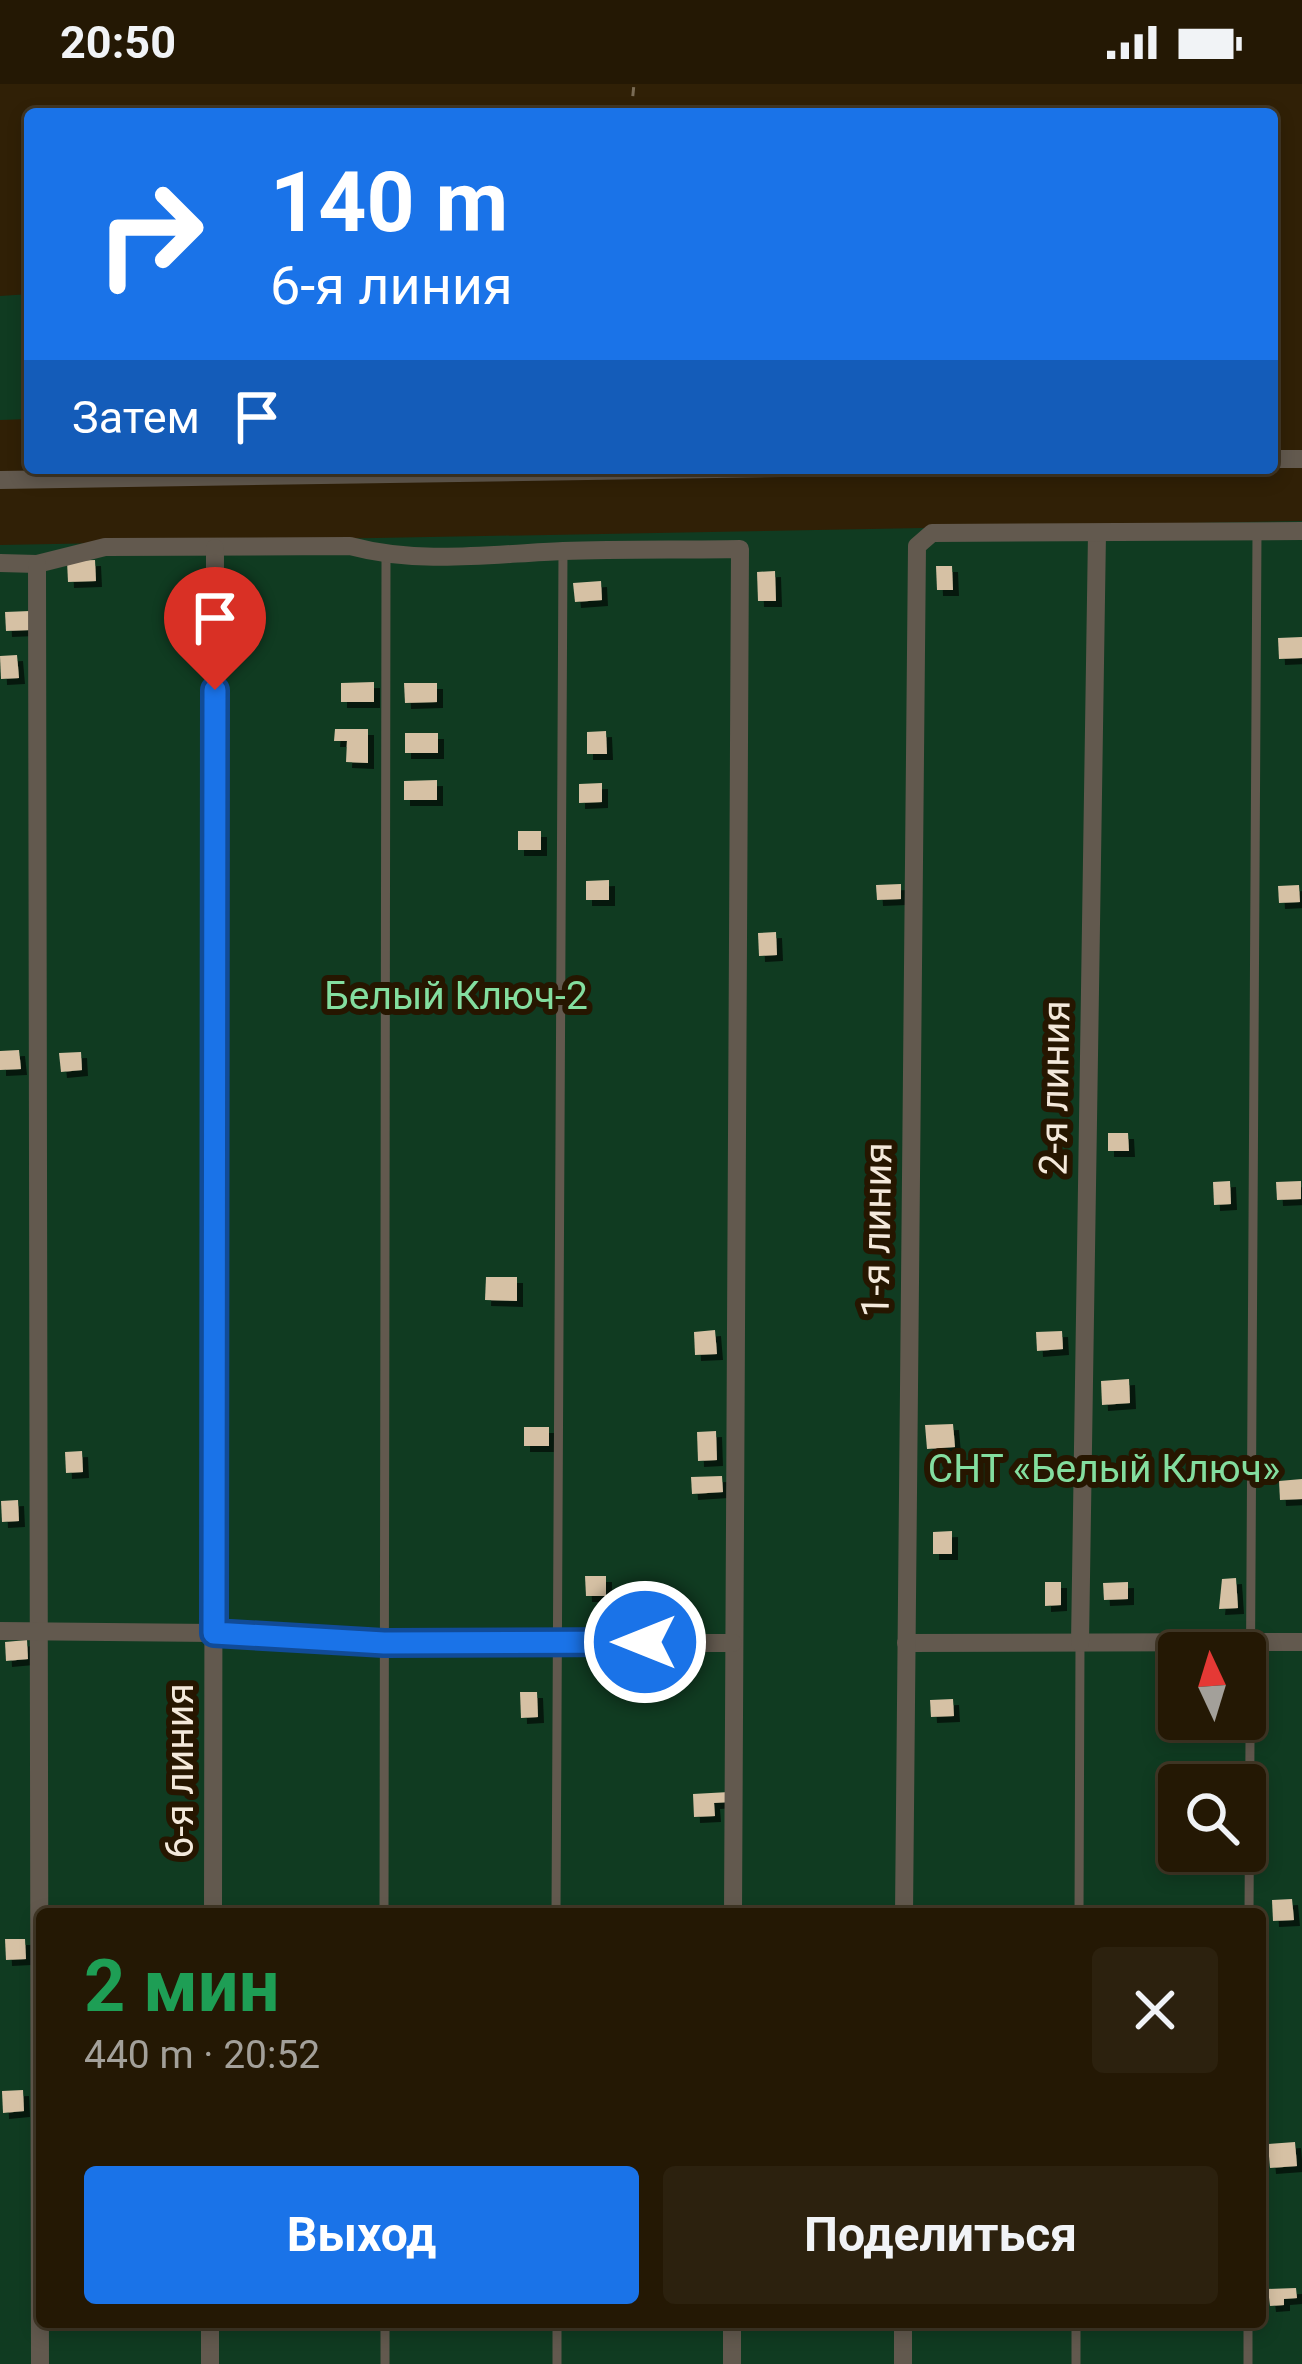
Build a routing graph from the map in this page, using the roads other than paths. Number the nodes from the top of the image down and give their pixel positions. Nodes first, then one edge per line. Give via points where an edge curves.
1 (392, 474) edge
2 (0, 480) edge
3 (1257, 532) junction
4 (1302, 532) edge
5 (1097, 533) junction
6 (215, 548) junction
7 (563, 551) junction
8 (386, 556) junction
9 (0, 563) edge
10 (37, 564) junction
11 (37, 1628) junction
12 (0, 1630) edge
13 (1250, 1632) edge
14 (214, 1633) junction
15 (556, 1642) junction
16 (733, 1642) junction
17 (906, 1642) junction
18 (1266, 1642) edge
19 (1302, 1642) edge
20 (384, 1643) junction
21 (1080, 1643) junction
22 (1158, 1643) edge
23 (1250, 1740) edge
24 (38, 1908) edge
25 (213, 1908) edge
26 (384, 1908) edge
27 (556, 1908) edge
28 (733, 1908) edge
29 (904, 1908) edge
30 (1078, 1908) edge
31 (1249, 1908) edge
32 (40, 2328) edge
33 (210, 2328) edge
34 (385, 2328) edge
35 (557, 2328) edge
36 (732, 2328) edge
37 (903, 2328) edge
38 (1076, 2328) edge
39 (1249, 2328) edge
40 (40, 2364) edge
41 (210, 2364) edge
42 (385, 2364) edge
43 (557, 2364) edge
44 (731, 2364) edge
45 (903, 2364) edge
46 (1076, 2364) edge
47 (1248, 2364) edge

1 - 2 street
3 - 4 street
3 - 5 street
3 - 13 lane
5 - 17 street, 1-я линия via 932,532 916,546
5 - 21 street, 2-я линия
6 - 8 street via 350,546
6 - 10 street via 105,547
6 - 14 street, 6-я линия
7 - 8 street
7 - 15 lane
7 - 16 street via 740,549
8 - 20 lane
9 - 10 street
10 - 11 street
11 - 12 street
11 - 14 street
11 - 24 street
14 - 20 street
14 - 25 street, 6-я линия
15 - 16 street
15 - 20 street
15 - 27 lane
16 - 28 street
17 - 21 street
17 - 29 street, 1-я линия
18 - 19 street
20 - 26 lane
21 - 22 street
21 - 30 lane
23 - 31 lane
32 - 40 street
33 - 41 street
34 - 42 lane
35 - 43 lane
36 - 44 street
37 - 45 street
38 - 46 lane
39 - 47 lane

